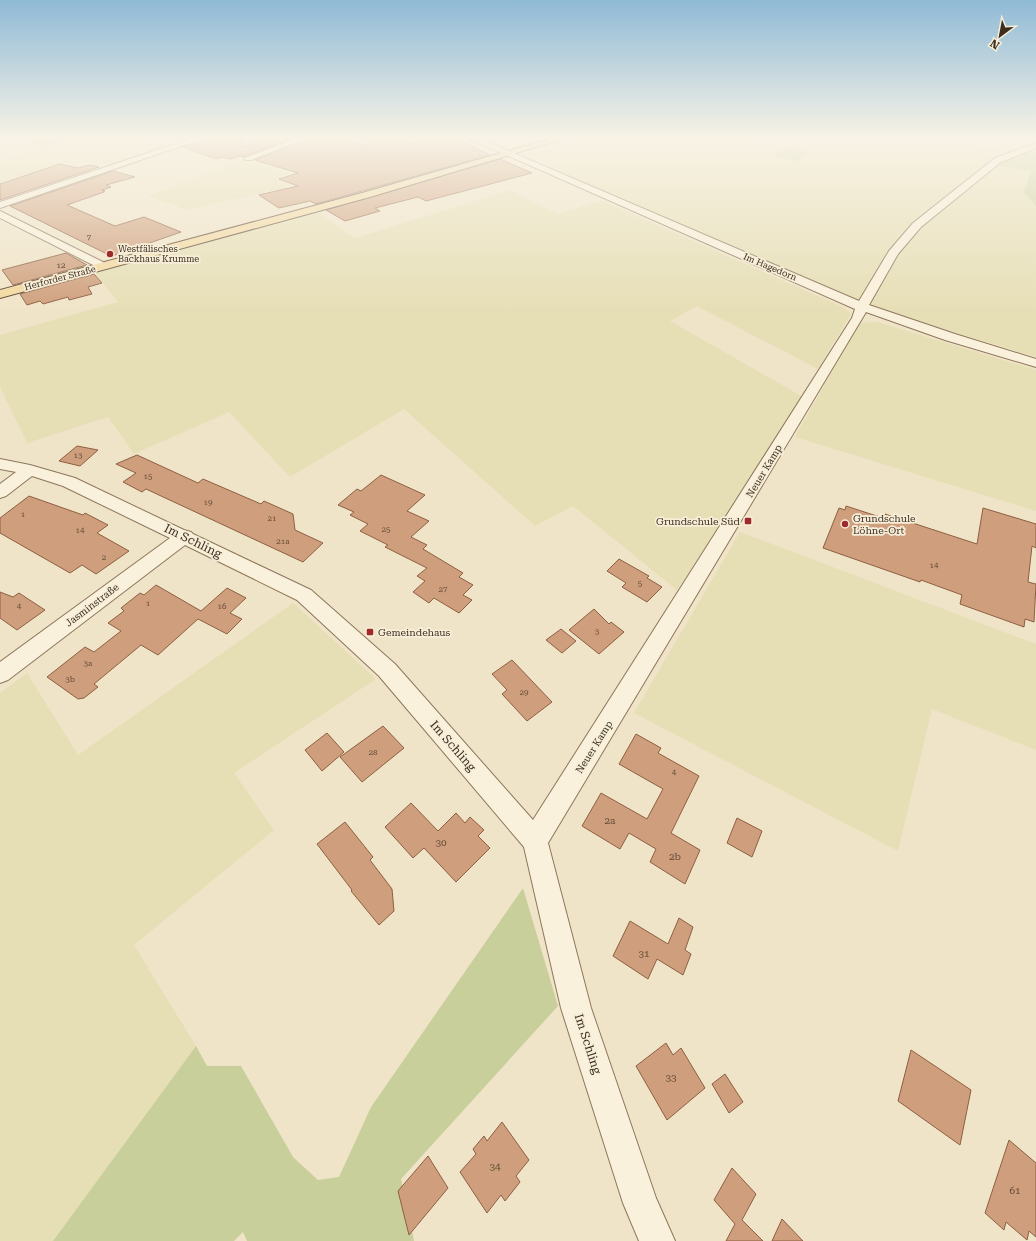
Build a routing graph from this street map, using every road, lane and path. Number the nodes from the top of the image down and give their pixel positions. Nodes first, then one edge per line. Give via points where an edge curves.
1 (24, 197) edge
2 (354, 197) edge
3 (609, 197) edge
4 (952, 197) edge
5 (0, 205) edge
6 (0, 214) edge
7 (103, 266) junction
8 (0, 294) edge
9 (862, 307) junction
10 (1036, 363) edge
11 (0, 464) edge
12 (30, 470) junction
13 (0, 492) edge
14 (185, 536) junction
15 (0, 674) edge
16 (535, 841) junction
17 (657, 1241) edge

1 - 5 street
2 - 7 main road, Herforder Straße
3 - 9 street, Im Hagedorn
4 - 9 street, Neuer Kamp via 917,225 893,253
6 - 7 street
7 - 8 main road, Herforder Straße
9 - 10 street, Im Hagedorn
9 - 16 street, Neuer Kamp via 858,318 740,511
11 - 12 street, Im Schling
12 - 13 street
12 - 14 street, Im Schling via 69,482
14 - 15 street, Jasminstraße
14 - 16 street, Im Schling via 304,595 387,670
16 - 17 street, Im Schling via 576,1008 640,1203

